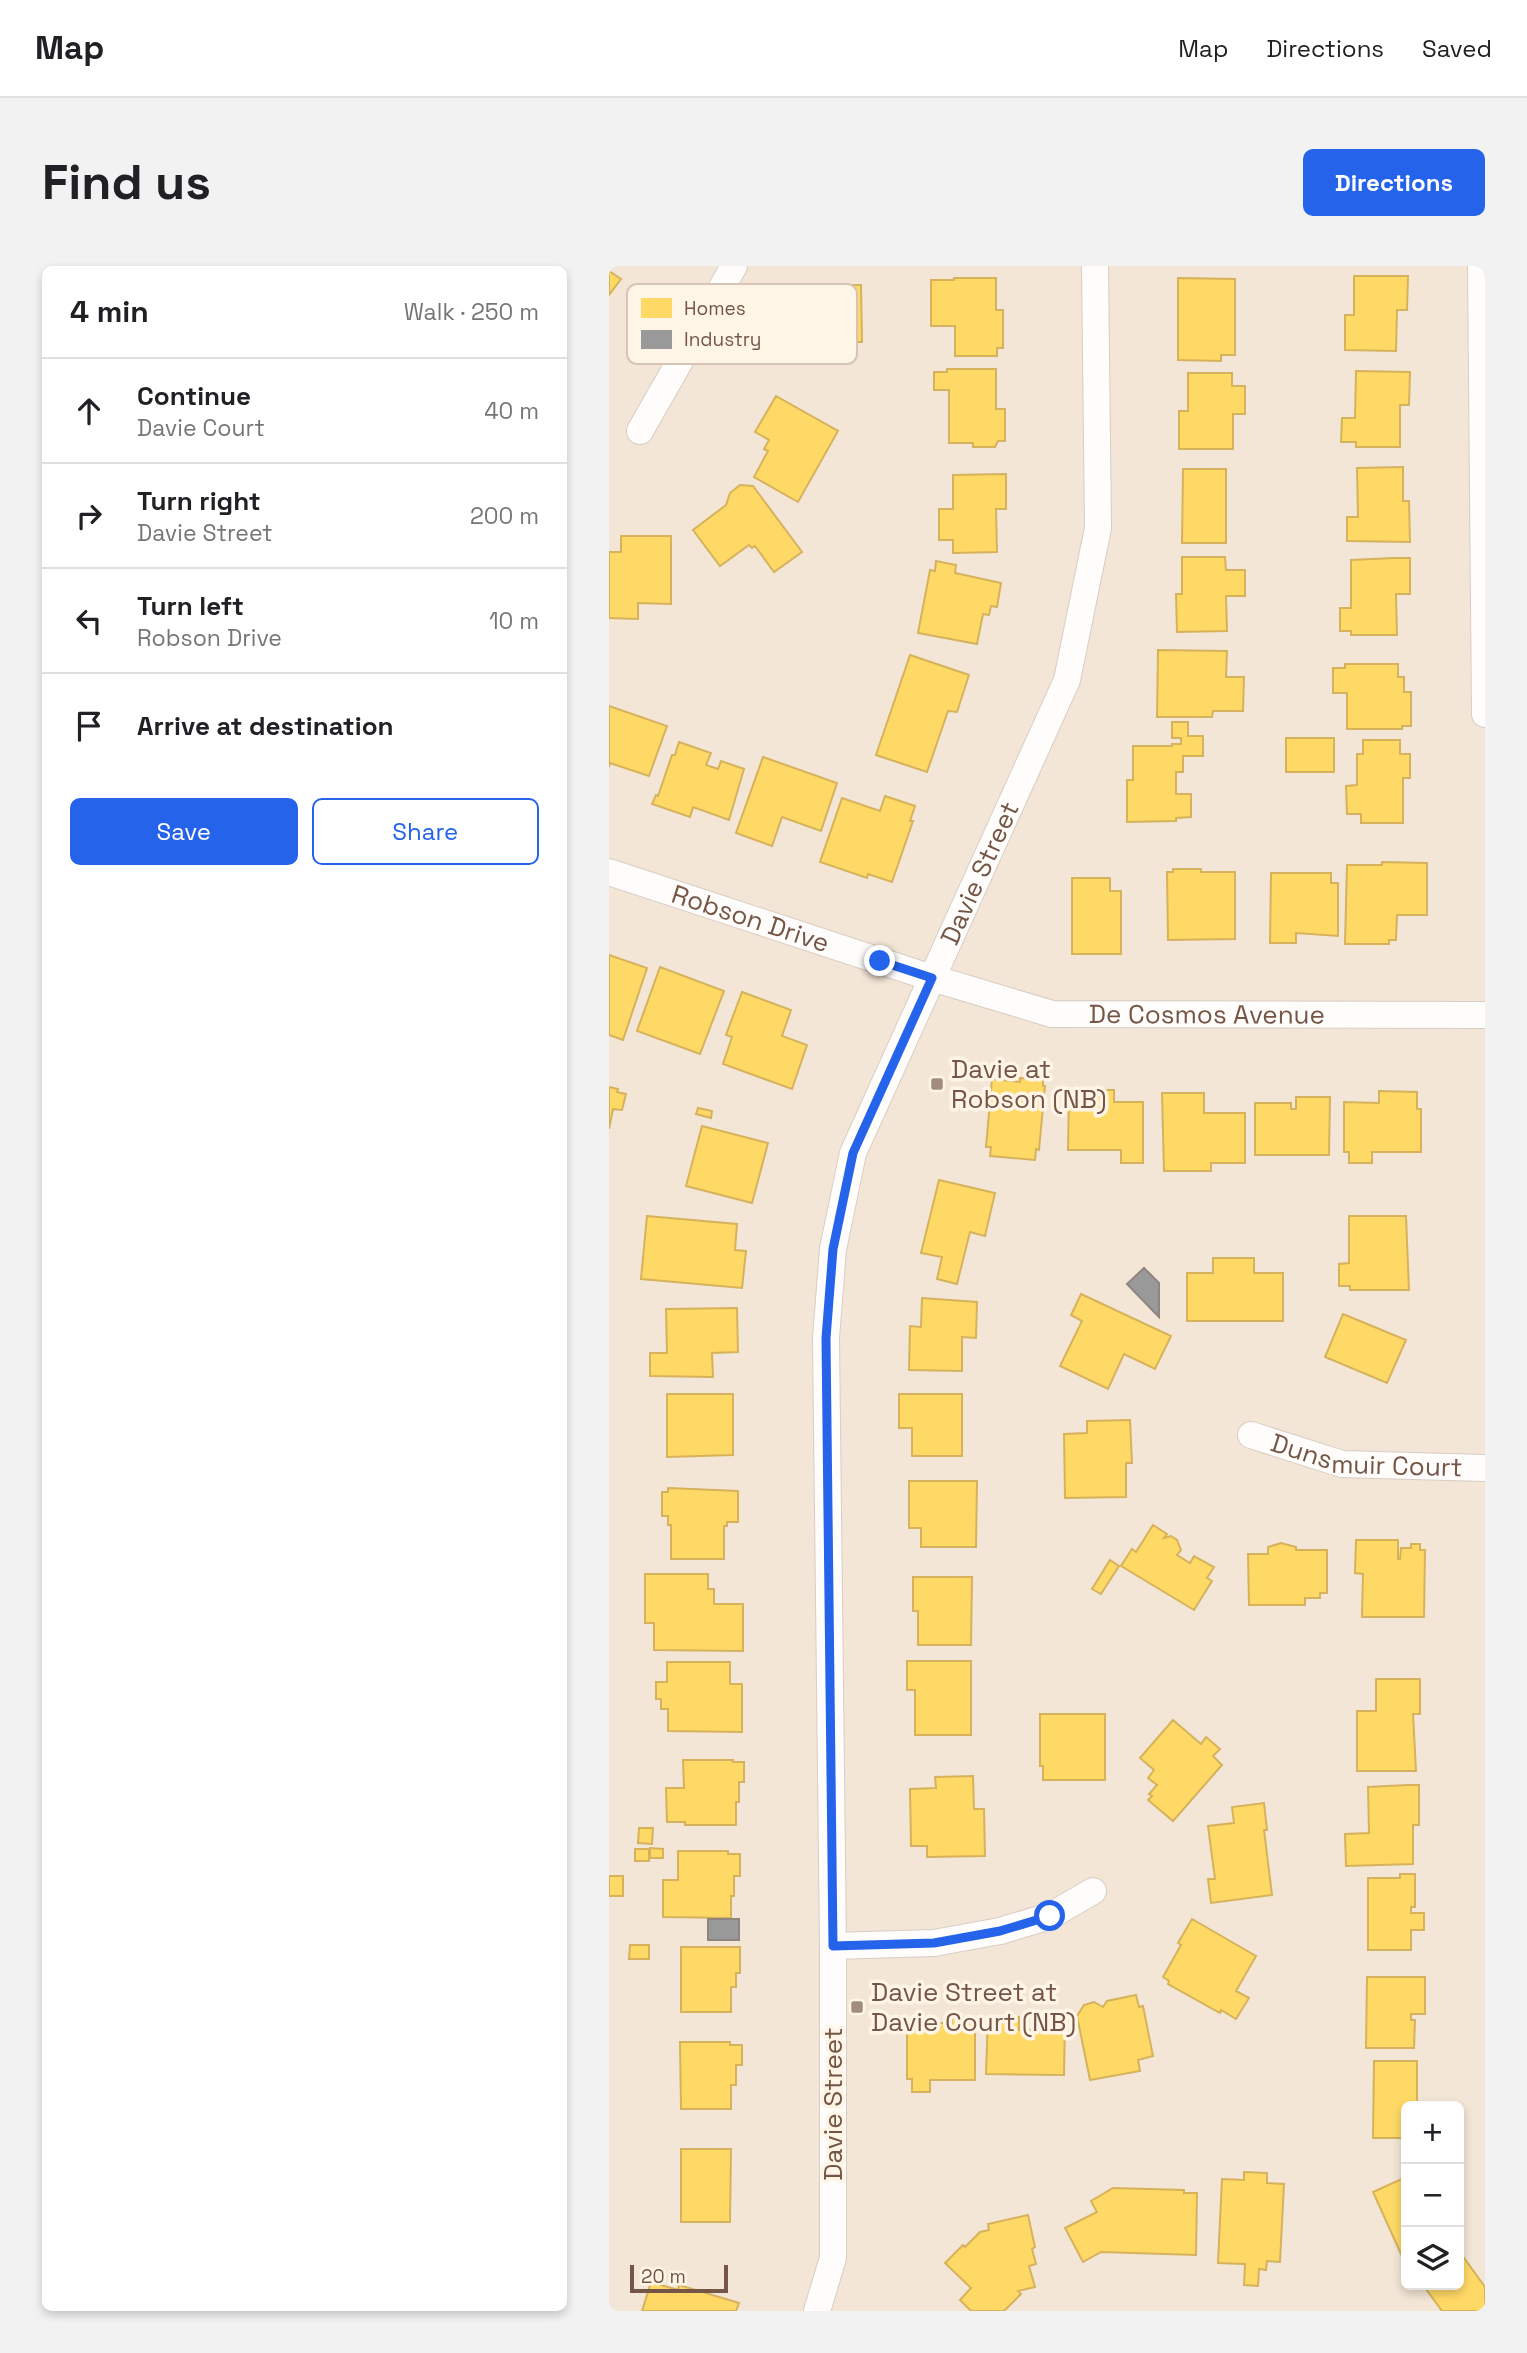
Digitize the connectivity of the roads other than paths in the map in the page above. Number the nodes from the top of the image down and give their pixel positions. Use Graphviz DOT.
graph roads {
  1 [pos="734,266"];
  2 [pos="1095,266"];
  3 [pos="1481,266"];
  4 [pos="724,284"];
  5 [pos="678,364"];
  6 [pos="640,431"];
  7 [pos="1485,714"];
  8 [pos="609,872"];
  9 [pos="932,978"];
  10 [pos="1485,1014"];
  11 [pos="1251,1435"];
  12 [pos="1485,1468"];
  13 [pos="1093,1891"];
  14 [pos="833,1946"];
  15 [pos="817,2311"];
  1 -- 4 [label="street"];
  2 -- 9 [label="street, Davie Street"];
  3 -- 7 [label="street"];
  5 -- 6 [label="street"];
  8 -- 9 [label="street, Robson Drive"];
  9 -- 10 [label="street, De Cosmos Avenue"];
  9 -- 14 [label="street, Davie Street"];
  11 -- 12 [label="street, Dunsmuir Court"];
  13 -- 14 [label="street"];
  14 -- 15 [label="street, Davie Street"];
}
